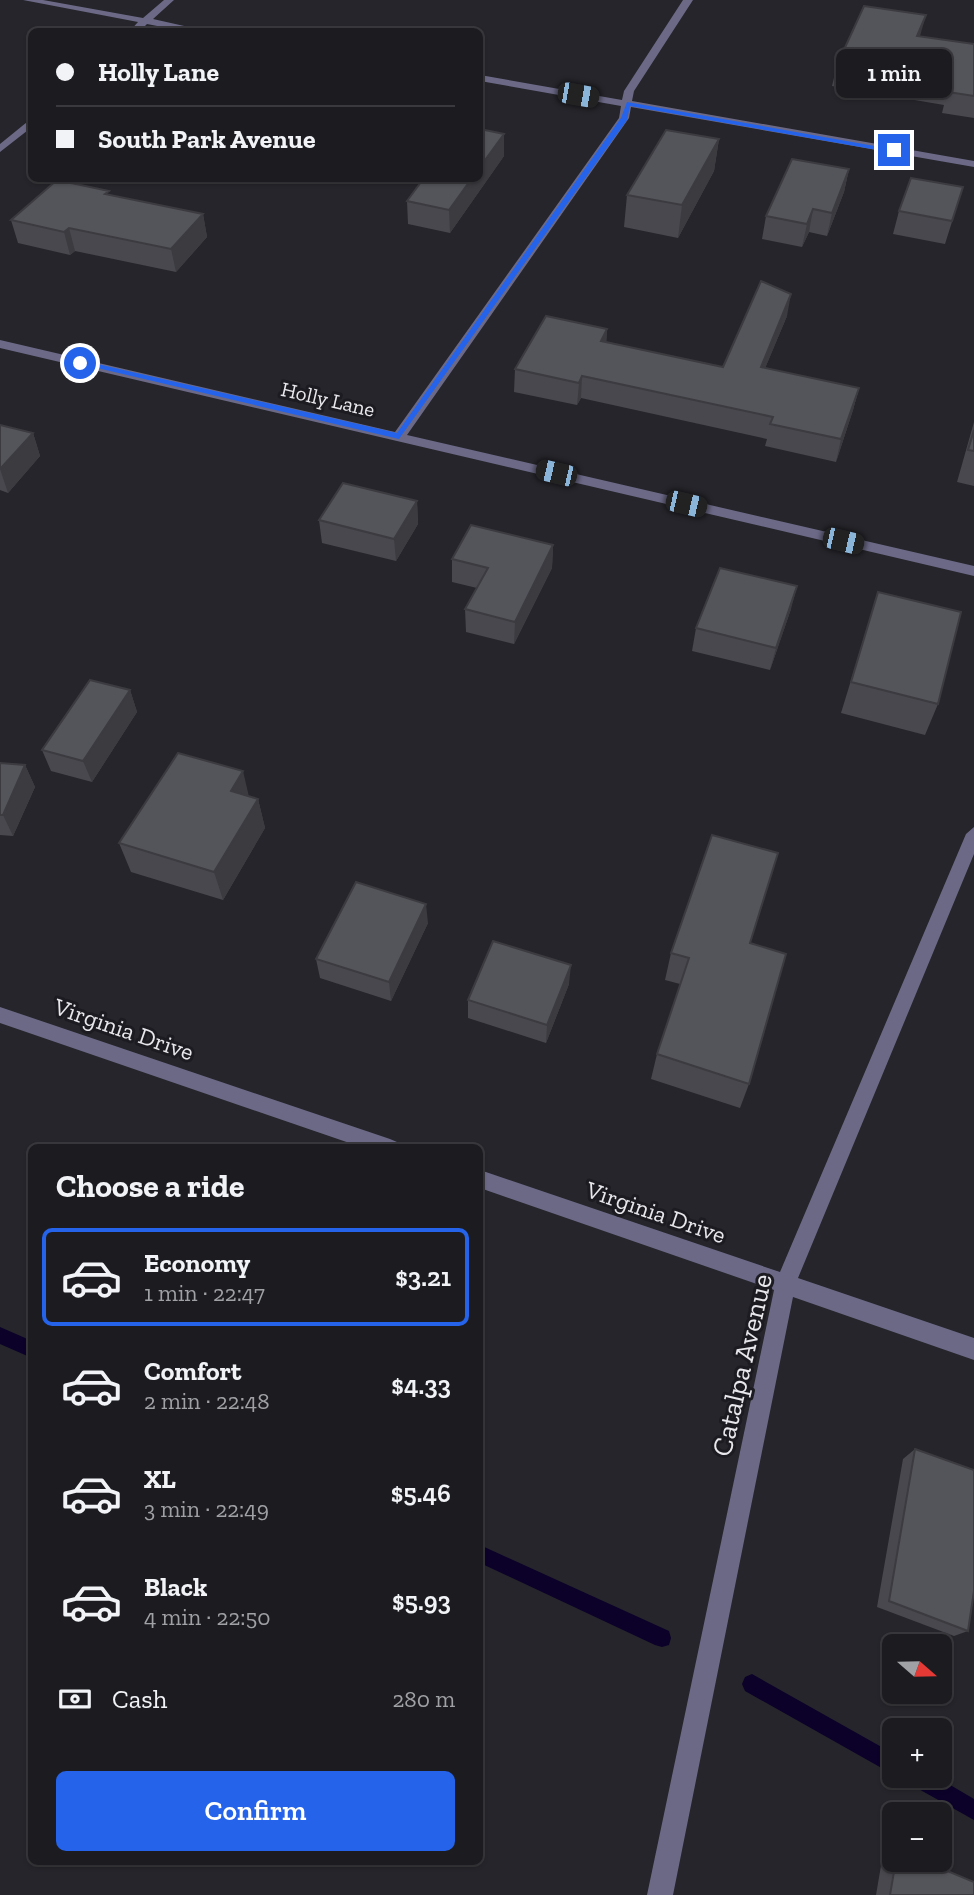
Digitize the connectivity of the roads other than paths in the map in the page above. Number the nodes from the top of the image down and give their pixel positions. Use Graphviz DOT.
graph roads {
  1 [pos="28,0"];
  2 [pos="169,0"];
  3 [pos="688,0"];
  4 [pos="145,21"];
  5 [pos="137,28"];
  6 [pos="184,28"];
  7 [pos="483,79"];
  8 [pos="627,104"];
  9 [pos="28,124"];
  10 [pos="0,149"];
  11 [pos="974,164"];
  12 [pos="0,344"];
  13 [pos="399,436"];
  14 [pos="974,571"];
  15 [pos="973,840"];
  16 [pos="0,1015"];
  17 [pos="378,1144"];
  18 [pos="483,1180"];
  19 [pos="785,1285"];
  20 [pos="974,1349"];
  21 [pos="660,1895"];
  1 -- 4 [label="street"];
  2 -- 4 [label="street"];
  3 -- 8 [label="street"];
  4 -- 5 [label="street"];
  4 -- 6 [label="street"];
  7 -- 8 [label="street"];
  8 -- 11 [label="street"];
  8 -- 13 [label="street"];
  9 -- 10 [label="street"];
  12 -- 13 [label="street, Holly Lane"];
  13 -- 14 [label="street, Holly Lane"];
  15 -- 19 [label="street, Catalpa Avenue"];
  16 -- 17 [label="street, Virginia Drive"];
  18 -- 19 [label="street, Virginia Drive"];
  19 -- 20 [label="street, Virginia Drive"];
  19 -- 21 [label="street, Catalpa Avenue"];
}
